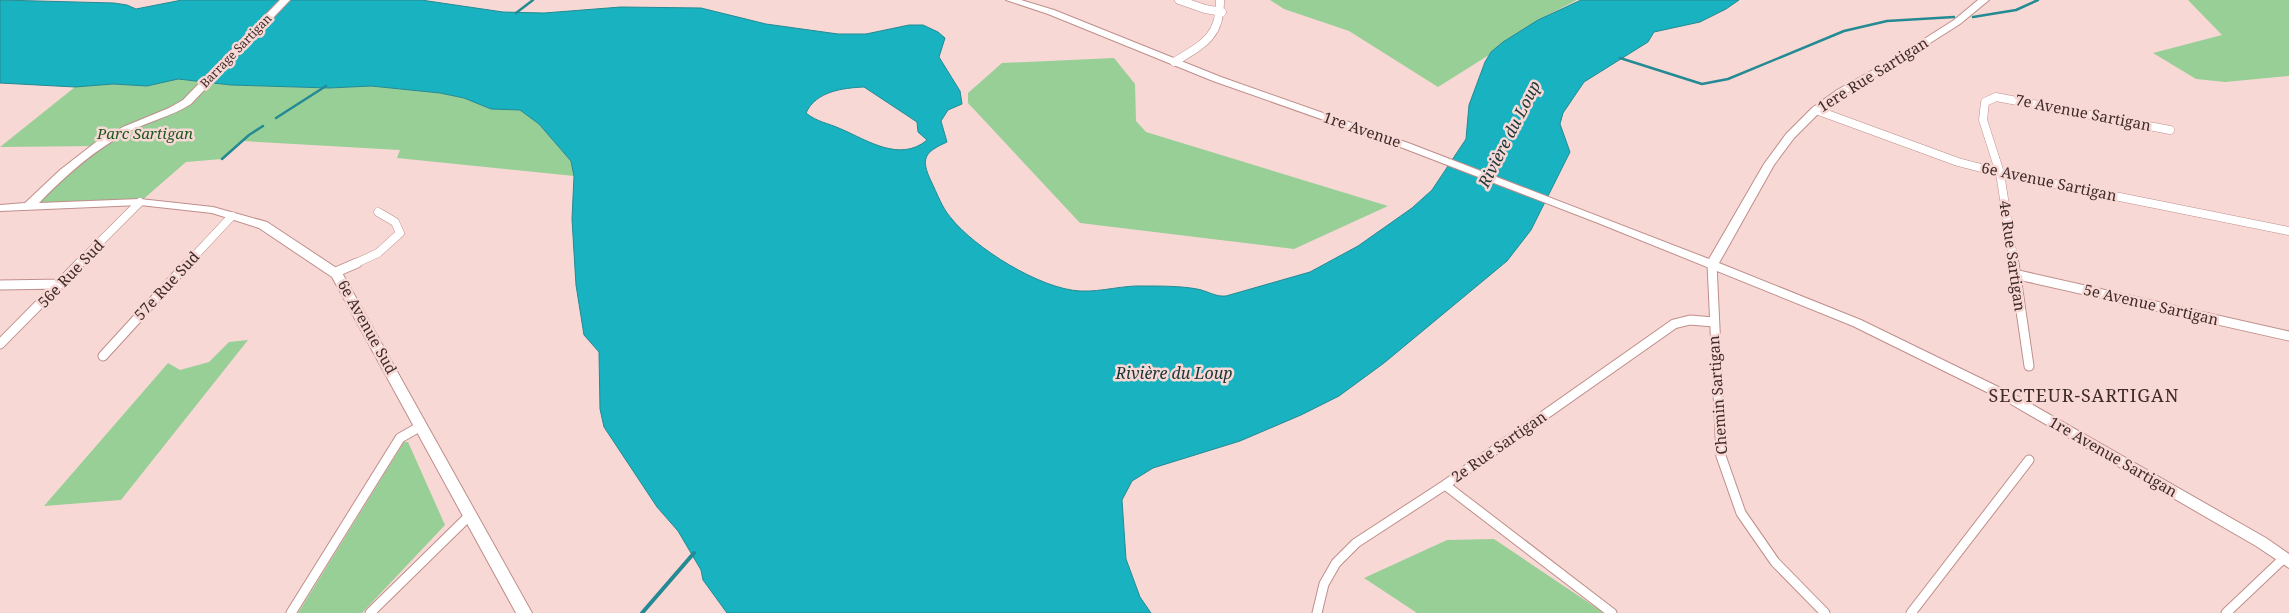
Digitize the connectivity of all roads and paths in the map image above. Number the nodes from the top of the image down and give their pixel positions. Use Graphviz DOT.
graph roads {
  1 [pos="285,0"];
  2 [pos="1011,0"];
  3 [pos="1178,0"];
  4 [pos="1220,0"];
  5 [pos="1984,0"];
  6 [pos="1222,12"];
  7 [pos="1174,62"];
  8 [pos="1996,97"];
  9 [pos="1816,110"];
  10 [pos="2170,130"];
  11 [pos="2000,173"];
  12 [pos="140,202"];
  13 [pos="30,205"];
  14 [pos="0,208"];
  15 [pos="378,212"];
  16 [pos="232,216"];
  17 [pos="2289,231"];
  18 [pos="1712,264"];
  19 [pos="336,272"];
  20 [pos="2014,274"];
  21 [pos="62,284"];
  22 [pos="0,285"];
  23 [pos="1714,322"];
  24 [pos="2289,336"];
  25 [pos="0,344"];
  26 [pos="103,356"];
  27 [pos="2029,366"];
  28 [pos="421,426"];
  29 [pos="2029,460"];
  30 [pos="1445,485"];
  31 [pos="470,515"];
  32 [pos="2286,560"];
  33 [pos="291,613"];
  34 [pos="370,613"];
  35 [pos="524,613"];
  36 [pos="1317,613"];
  37 [pos="1612,613"];
  38 [pos="1825,613"];
  39 [pos="1911,613"];
  40 [pos="2226,613"];
  1 -- 13 [label="main road, Barrage Sartigan"];
  2 -- 7 [label="main road, 1re Avenue"];
  3 -- 6 [label="street"];
  4 -- 6 [label="street"];
  5 -- 9 [label="main road, 1ere Rue Sartigan"];
  6 -- 7 [label="street"];
  7 -- 18 [label="main road, 1re Avenue"];
  8 -- 10 [label="street, 7e Avenue Sartigan"];
  8 -- 11 [label="street, 4e Rue Sartigan"];
  9 -- 11 [label="street, 6e Avenue Sartigan"];
  9 -- 18 [label="main road, 1ere Rue Sartigan"];
  11 -- 17 [label="street, 6e Avenue Sartigan"];
  11 -- 20 [label="street, 4e Rue Sartigan"];
  12 -- 13 [label="main road, 6e Avenue Sud"];
  12 -- 16 [label="main road, 6e Avenue Sud"];
  12 -- 21 [label="street, 56e Rue Sud"];
  13 -- 14 [label="main road, 6e Avenue Sud"];
  15 -- 19 [label="street"];
  16 -- 19 [label="main road, 6e Avenue Sud"];
  16 -- 26 [label="street, 57e Rue Sud"];
  18 -- 23 [label="street, Chemin Sartigan"];
  18 -- 32 [label="main road, 1re Avenue Sartigan"];
  19 -- 28 [label="main road, 6e Avenue Sud"];
  20 -- 24 [label="street, 5e Avenue Sartigan"];
  20 -- 27 [label="street, 4e Rue Sartigan"];
  21 -- 22 [label="street"];
  21 -- 25 [label="street, 56e Rue Sud"];
  23 -- 30 [label="street, 2e Rue Sartigan"];
  23 -- 38 [label="street, Chemin Sartigan"];
  28 -- 31 [label="main road, 6e Avenue Sud"];
  28 -- 33 [label="street"];
  29 -- 39 [label="street"];
  30 -- 36 [label="street, 2e Rue Sartigan"];
  30 -- 37 [label="street"];
  31 -- 34 [label="street"];
  31 -- 35 [label="main road, 6e Avenue Sud"];
  32 -- 40 [label="street"];
}
